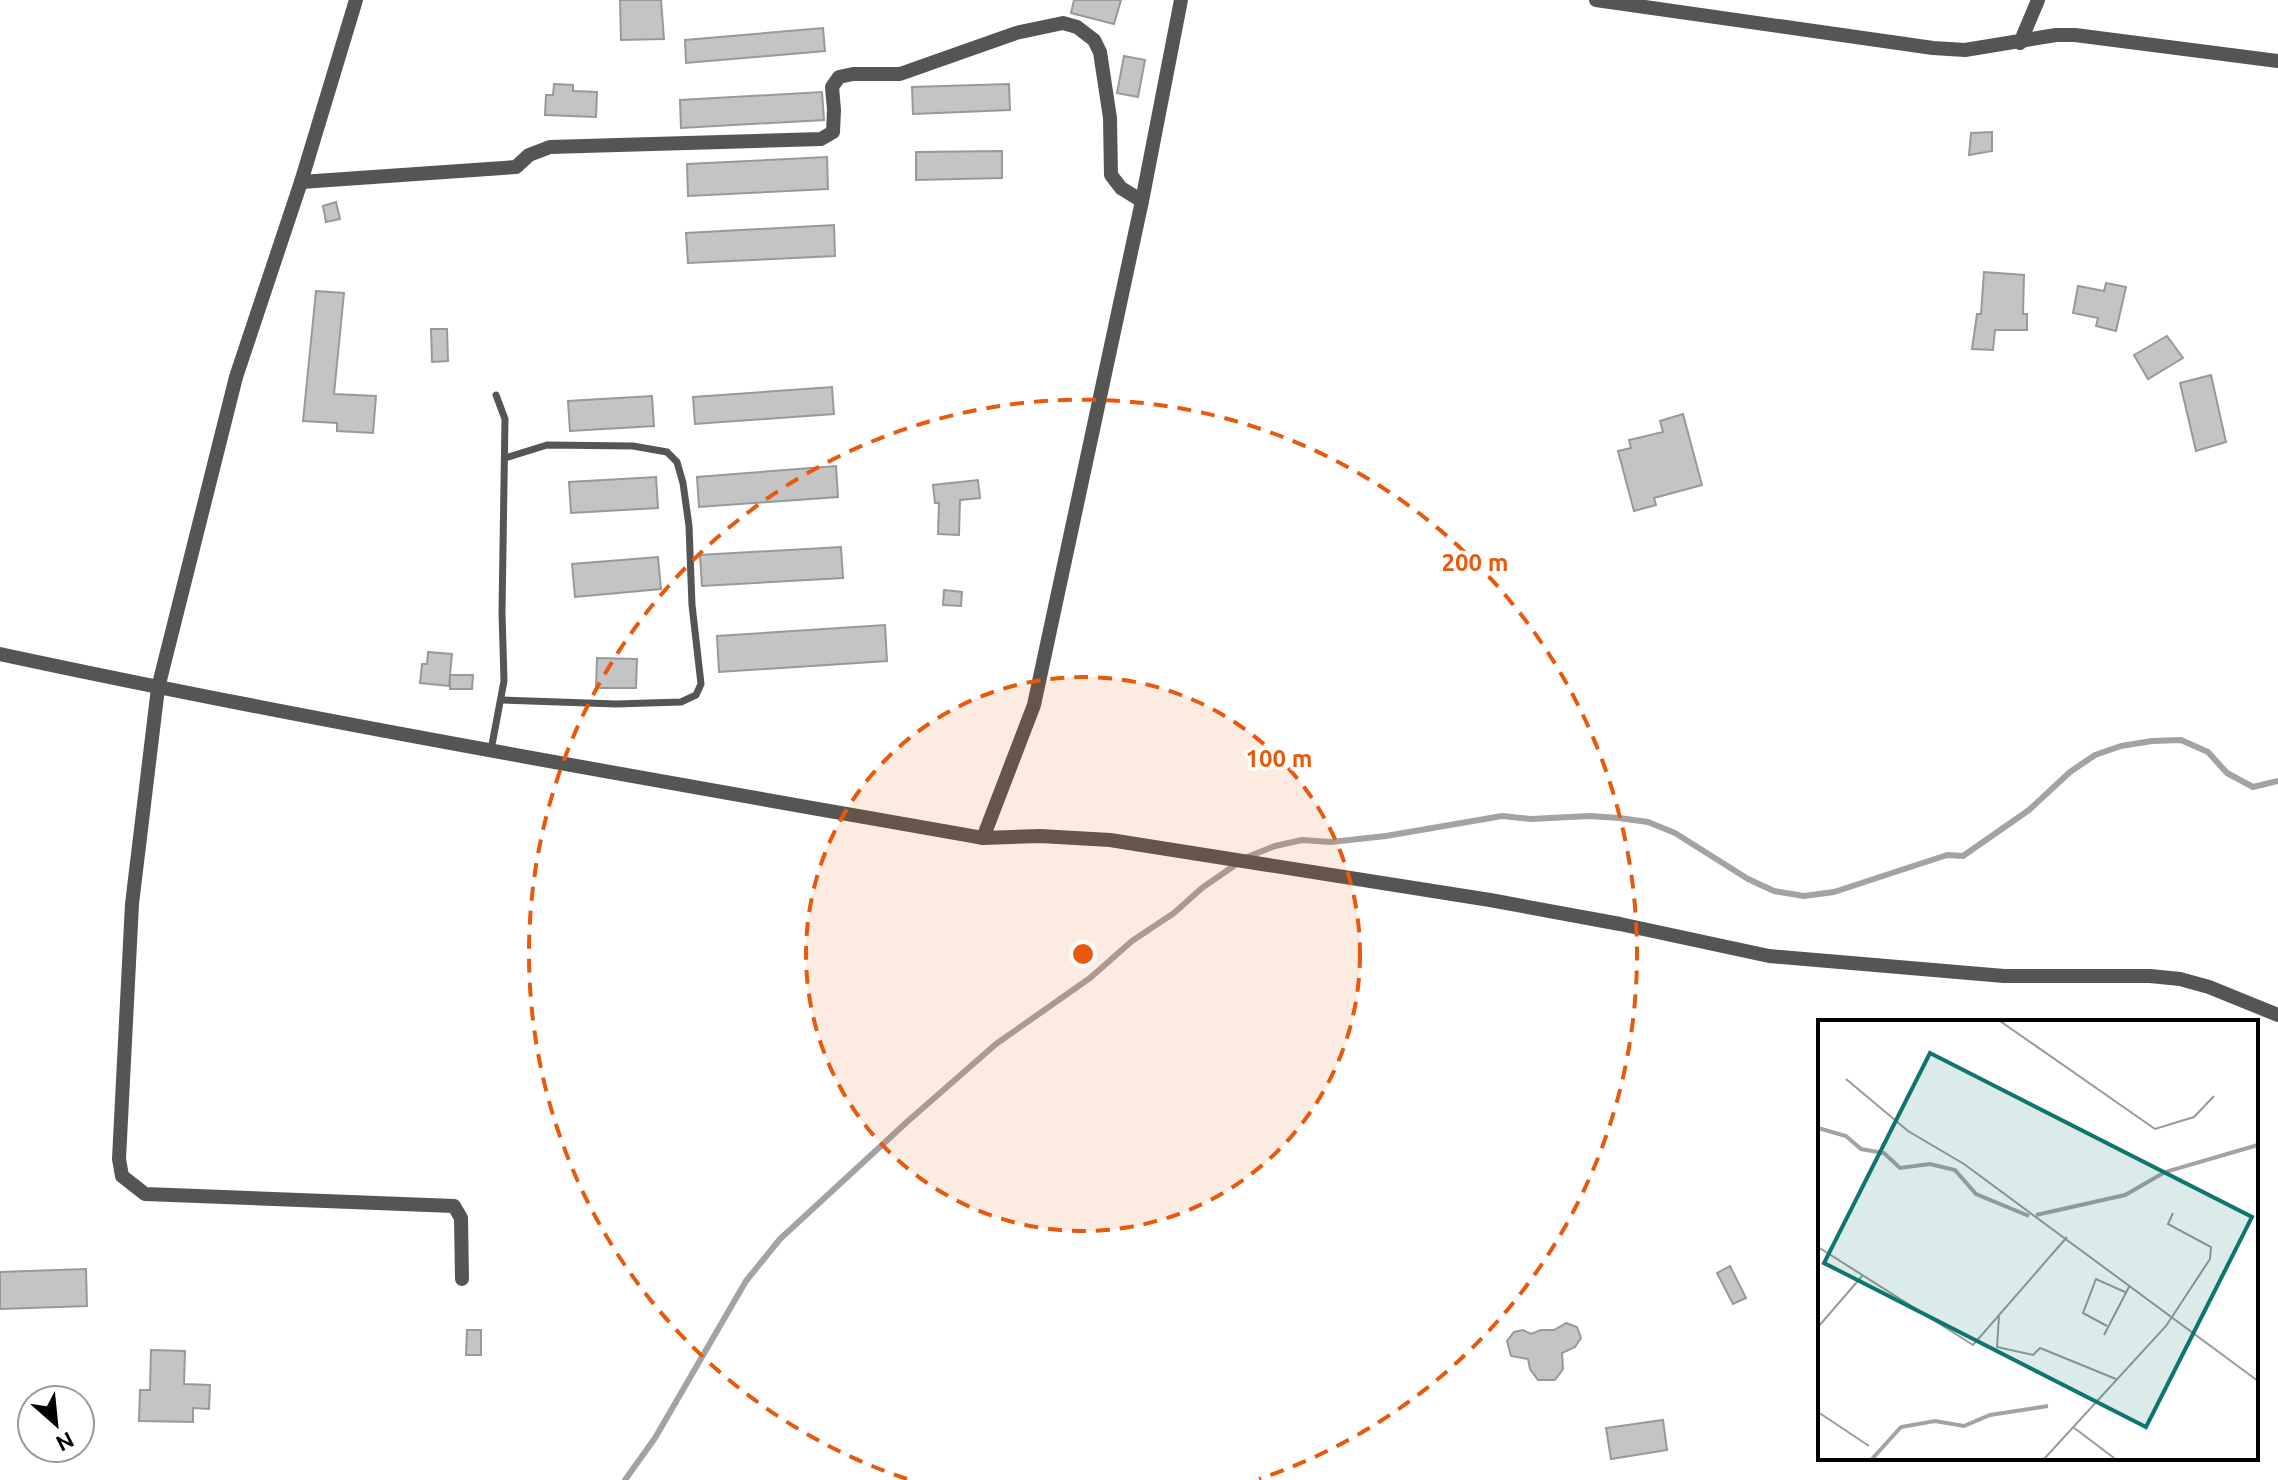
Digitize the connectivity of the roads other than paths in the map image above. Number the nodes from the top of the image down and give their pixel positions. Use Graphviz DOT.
graph roads {
  1 [pos="356,0"];
  2 [pos="1181,0"];
  3 [pos="1596,0"];
  4 [pos="2038,0"];
  5 [pos="2020,43"];
  6 [pos="2278,61"];
  7 [pos="301,182"];
  8 [pos="1142,201"];
  9 [pos="496,395"];
  10 [pos="505,458"];
  11 [pos="0,654"];
  12 [pos="158,688"];
  13 [pos="501,700"];
  14 [pos="491,751"];
  15 [pos="983,838"];
  16 [pos="2278,1015"];
  17 [pos="462,1279"];
  1 -- 7 [label="street"];
  2 -- 8 [label="street"];
  3 -- 5 [label="street"];
  4 -- 5 [label="street"];
  5 -- 6 [label="street"];
  7 -- 8 [label="street"];
  7 -- 12 [label="street"];
  8 -- 15 [label="street"];
  9 -- 10 [label="lane"];
  10 -- 13 [label="lane"];
  10 -- 13 [label="lane"];
  11 -- 12 [label="street"];
  12 -- 14 [label="street"];
  12 -- 17 [label="street"];
  13 -- 14 [label="lane"];
  14 -- 15 [label="street"];
  15 -- 16 [label="street"];
}
